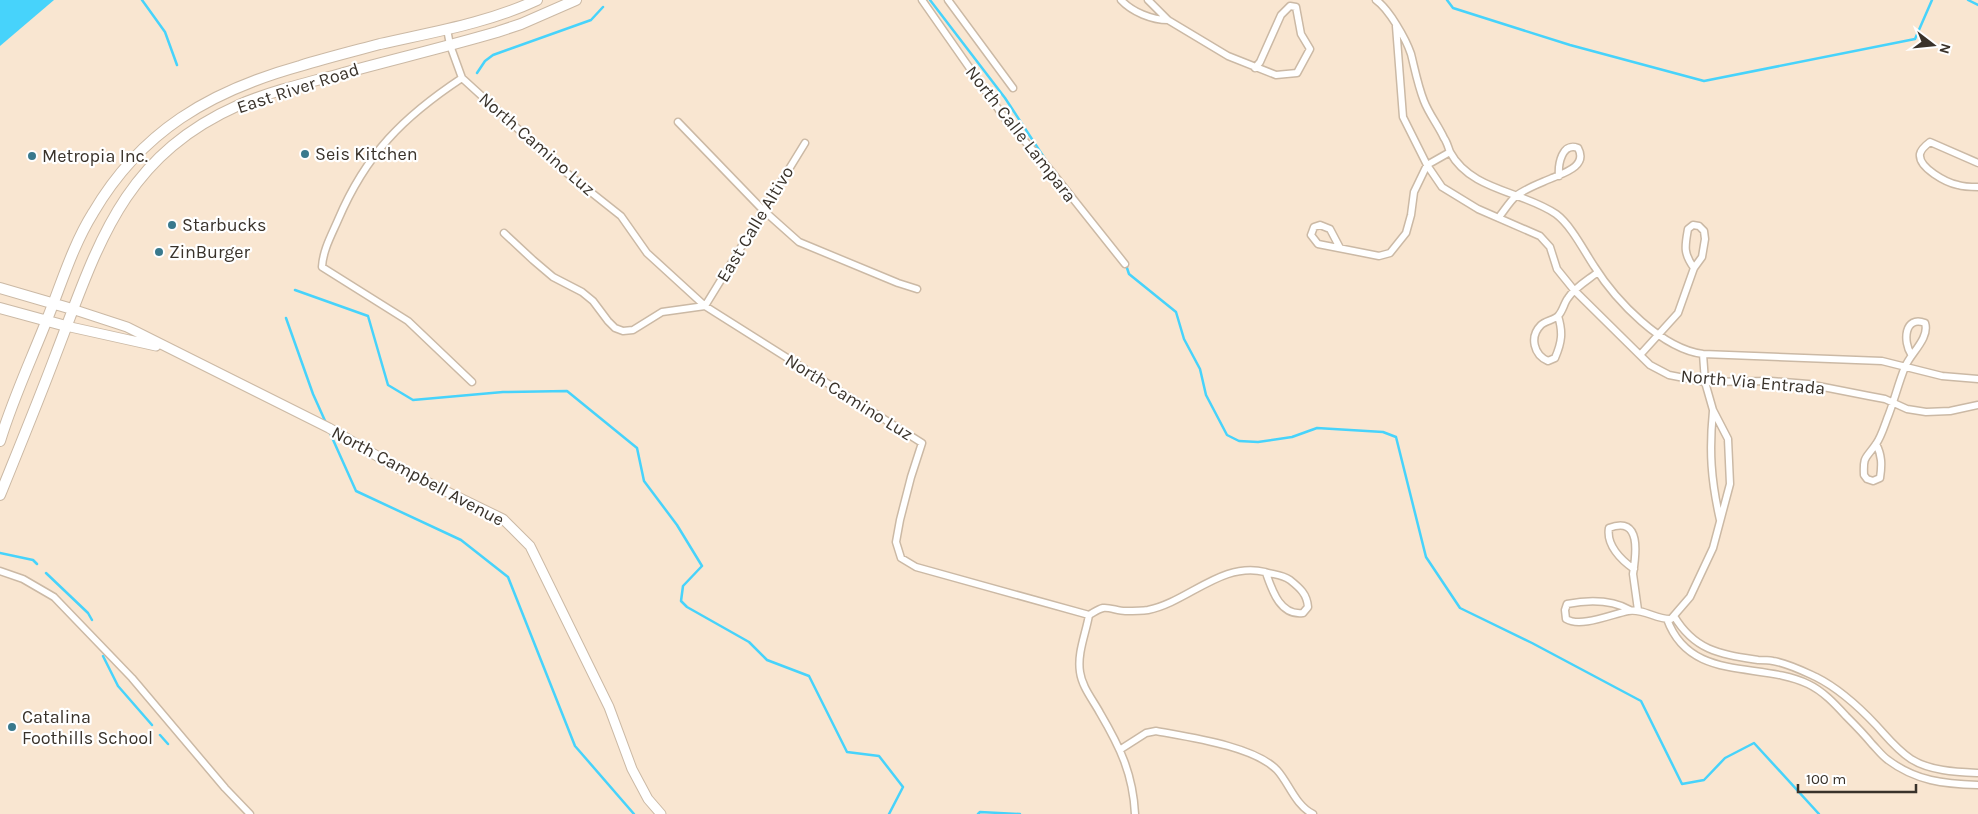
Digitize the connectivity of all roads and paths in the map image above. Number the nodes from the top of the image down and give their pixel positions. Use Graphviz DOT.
graph roads {
  1 [pos="537,0"];
  2 [pos="576,0"];
  3 [pos="922,0"];
  4 [pos="948,0"];
  5 [pos="1121,0"];
  6 [pos="1148,0"];
  7 [pos="1301,0"];
  8 [pos="1376,0"];
  9 [pos="1296,7"];
  10 [pos="1168,20"];
  11 [pos="1396,26"];
  12 [pos="448,29"];
  13 [pos="450,45"];
  14 [pos="1255,68"];
  15 [pos="462,78"];
  16 [pos="1013,88"];
  17 [pos="678,122"];
  18 [pos="805,142"];
  19 [pos="1450,152"];
  20 [pos="1978,163"];
  21 [pos="1427,165"];
  22 [pos="1559,176"];
  23 [pos="1978,187"];
  24 [pos="1516,196"];
  25 [pos="762,210"];
  26 [pos="1499,217"];
  27 [pos="504,233"];
  28 [pos="1340,248"];
  29 [pos="1125,264"];
  30 [pos="1694,268"];
  31 [pos="1598,272"];
  32 [pos="0,288"];
  33 [pos="917,289"];
  34 [pos="1574,290"];
  35 [pos="53,303"];
  36 [pos="705,306"];
  37 [pos="0,308"];
  38 [pos="72,309"];
  39 [pos="1558,316"];
  40 [pos="47,320"];
  41 [pos="66,326"];
  42 [pos="1658,334"];
  43 [pos="166,348"];
  44 [pos="1640,354"];
  45 [pos="1703,354"];
  46 [pos="1911,354"];
  47 [pos="1905,367"];
  48 [pos="1978,379"];
  49 [pos="472,382"];
  50 [pos="1705,382"];
  51 [pos="1893,403"];
  52 [pos="1978,405"];
  53 [pos="1713,410"];
  54 [pos="0,441"];
  55 [pos="1876,444"];
  56 [pos="0,495"];
  57 [pos="1720,520"];
  58 [pos="1634,569"];
  59 [pos="0,571"];
  60 [pos="1266,573"];
  61 [pos="1630,610"];
  62 [pos="1638,610"];
  63 [pos="1089,615"];
  64 [pos="1674,616"];
  65 [pos="1667,619"];
  66 [pos="1121,749"];
  67 [pos="1978,774"];
  68 [pos="1978,785"];
  69 [pos="250,814"];
  70 [pos="661,814"];
  71 [pos="1134,814"];
  72 [pos="1313,814"];
  1 -- 12 [label="main road, East River Road"];
  2 -- 13 [label="main road, East River Road"];
  3 -- 29 [label="street, North Calle Lampara"];
  4 -- 16 [label="street, North Calle Lampara"];
  5 -- 10 [label="street"];
  6 -- 10 [label="street"];
  7 -- 9 [label="street"];
  8 -- 11 [label="street, North Via Entrada"];
  9 -- 14 [label="street"];
  9 -- 14 [label="street"];
  10 -- 14 [label="street"];
  11 -- 19 [label="street, North Via Entrada"];
  11 -- 21 [label="street, North Via Entrada"];
  12 -- 13 [label="street, North Camino Luz"];
  12 -- 35 [label="main road, East River Road"];
  13 -- 15 [label="street, North Camino Luz"];
  13 -- 38 [label="main road, East River Road"];
  15 -- 36 [label="street, North Camino Luz"];
  15 -- 49 [label="street"];
  17 -- 25 [label="street"];
  18 -- 25 [label="street, East Calle Altivo"];
  19 -- 21 [label="street"];
  19 -- 24 [label="street, North Via Entrada"];
  20 -- 23 [label="street"];
  21 -- 26 [label="street, North Via Entrada"];
  21 -- 28 [label="street"];
  22 -- 22 [label="street"];
  22 -- 24 [label="street"];
  24 -- 26 [label="street"];
  24 -- 31 [label="street, North Via Entrada"];
  25 -- 33 [label="street"];
  25 -- 36 [label="street, East Calle Altivo"];
  26 -- 34 [label="street, North Via Entrada"];
  27 -- 36 [label="street"];
  28 -- 28 [label="street"];
  30 -- 30 [label="street"];
  30 -- 42 [label="street"];
  31 -- 34 [label="street"];
  31 -- 42 [label="street, North Via Entrada"];
  32 -- 35 [label="main road, North Campbell Avenue"];
  34 -- 39 [label="street"];
  34 -- 44 [label="street, North Via Entrada"];
  35 -- 38 [label="main road, North Campbell Avenue"];
  35 -- 40 [label="main road, East River Road"];
  36 -- 63 [label="street, North Camino Luz"];
  37 -- 40 [label="main road, North Campbell Avenue"];
  38 -- 41 [label="main road, East River Road"];
  38 -- 43 [label="main road, North Campbell Avenue"];
  39 -- 39 [label="street"];
  40 -- 41 [label="main road, North Campbell Avenue"];
  40 -- 54 [label="main road, East River Road"];
  41 -- 43 [label="main road, North Campbell Avenue"];
  41 -- 56 [label="main road, East River Road"];
  42 -- 44 [label="street"];
  42 -- 45 [label="street, North Via Entrada"];
  43 -- 70 [label="main road, North Campbell Avenue"];
  44 -- 50 [label="street, North Via Entrada"];
  45 -- 47 [label="street, North Via Entrada"];
  45 -- 50 [label="street"];
  46 -- 46 [label="street"];
  46 -- 47 [label="street"];
  47 -- 48 [label="street, North Via Entrada"];
  47 -- 51 [label="street"];
  50 -- 51 [label="street, North Via Entrada"];
  50 -- 53 [label="street"];
  51 -- 52 [label="street, North Via Entrada"];
  51 -- 55 [label="street"];
  53 -- 57 [label="street"];
  53 -- 57 [label="street"];
  55 -- 55 [label="street"];
  57 -- 64 [label="street"];
  58 -- 58 [label="street"];
  58 -- 62 [label="street"];
  59 -- 69 [label="street"];
  60 -- 60 [label="street"];
  60 -- 63 [label="street"];
  61 -- 61 [label="street"];
  61 -- 62 [label="street"];
  62 -- 65 [label="street"];
  63 -- 66 [label="street"];
  64 -- 65 [label="street"];
  64 -- 67 [label="street"];
  65 -- 68 [label="street"];
  66 -- 71 [label="street"];
  66 -- 72 [label="street"];
}
